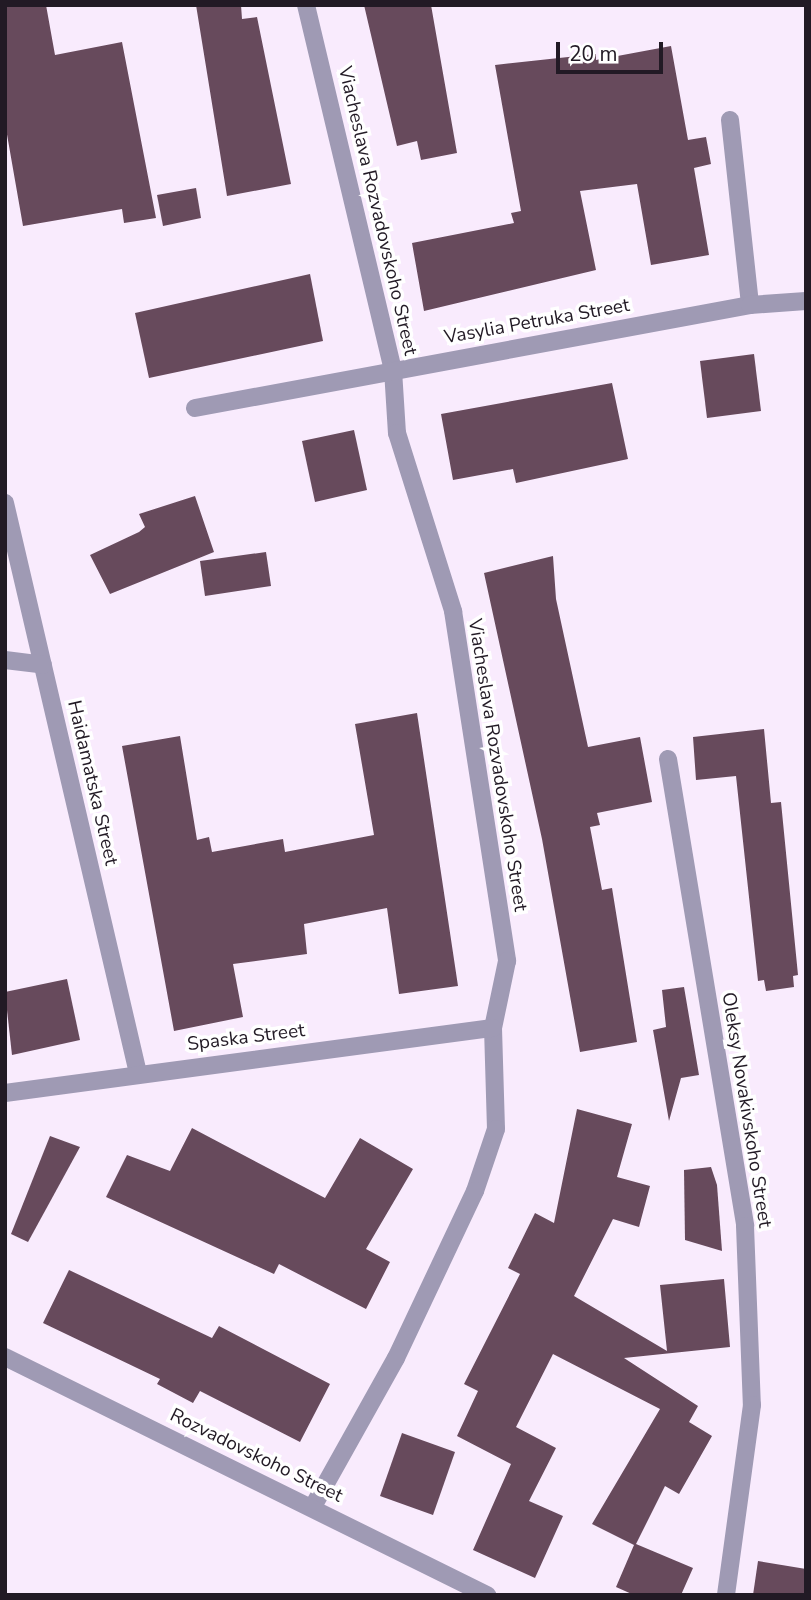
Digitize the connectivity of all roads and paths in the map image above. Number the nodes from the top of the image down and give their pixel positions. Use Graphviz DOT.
graph roads {
  1 [pos="306,5"];
  2 [pos="730,120"];
  3 [pos="806,301"];
  4 [pos="750,305"];
  5 [pos="393,370"];
  6 [pos="195,408"];
  7 [pos="5,503"];
  8 [pos="5,660"];
  9 [pos="43,665"];
  10 [pos="668,759"];
  11 [pos="493,1028"];
  12 [pos="138,1073"];
  13 [pos="5,1093"];
  14 [pos="5,1357"];
  15 [pos="314,1505"];
  16 [pos="487,1595"];
  17 [pos="726,1595"];
  1 -- 5 [label="street, Viacheslava Rozvadovskoho Street"];
  2 -- 4 [label="street"];
  3 -- 4 [label="street, Vasylia Petruka Street"];
  4 -- 5 [label="street, Vasylia Petruka Street"];
  5 -- 6 [label="street, Vasylia Petruka Street"];
  5 -- 11 [label="street, Viacheslava Rozvadovskoho Street"];
  7 -- 9 [label="street, Haidamatska Street"];
  8 -- 9 [label="street"];
  9 -- 12 [label="street, Haidamatska Street"];
  10 -- 17 [label="street, Oleksy Novakivskoho Street"];
  11 -- 12 [label="street, Spaska Street"];
  11 -- 15 [label="street, Viacheslava Rozvadovskoho Street"];
  12 -- 13 [label="street, Spaska Street"];
  14 -- 15 [label="street, Rozvadovskoho Street"];
  15 -- 16 [label="street, Rozvadovskoho Street"];
}
